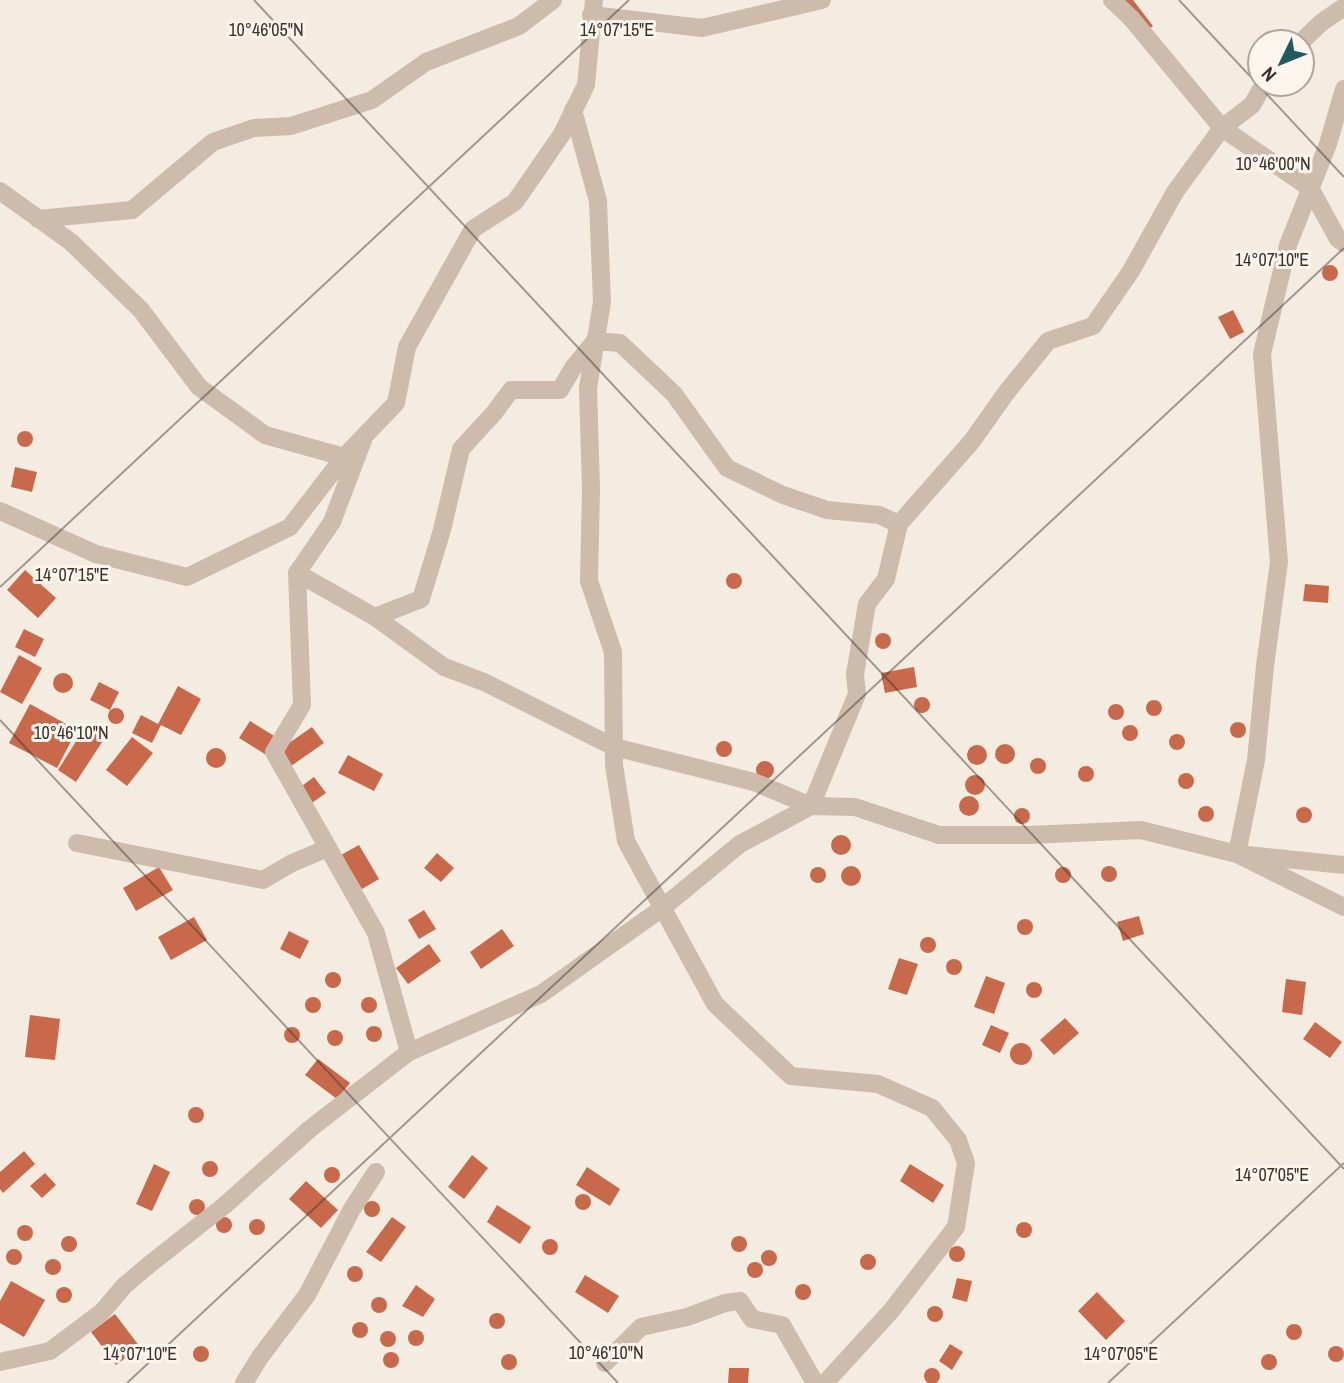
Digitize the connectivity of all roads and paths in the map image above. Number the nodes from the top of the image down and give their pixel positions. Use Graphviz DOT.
graph roads {
  1 [pos="553,0"];
  2 [pos="822,0"];
  3 [pos="1112,0"];
  4 [pos="593,7"];
  5 [pos="1344,7"];
  6 [pos="1316,28"];
  7 [pos="1344,89"];
  8 [pos="1256,98"];
  9 [pos="573,110"];
  10 [pos="1222,128"];
  11 [pos="1310,188"];
  12 [pos="0,191"];
  13 [pos="38,219"];
  14 [pos="1344,243"];
  15 [pos="595,341"];
  16 [pos="364,437"];
  17 [pos="344,457"];
  18 [pos="0,511"];
  19 [pos="899,524"];
  20 [pos="297,573"];
  21 [pos="375,617"];
  22 [pos="614,747"];
  23 [pos="811,806"];
  24 [pos="77,843"];
  25 [pos="328,848"];
  26 [pos="1237,854"];
  27 [pos="1344,864"];
  28 [pos="1344,907"];
  29 [pos="661,909"];
  30 [pos="409,1052"];
  31 [pos="376,1172"];
  32 [pos="0,1362"];
  33 [pos="605,1363"];
  34 [pos="244,1383"];
  35 [pos="815,1383"];
  36 [pos="825,1383"];
  1 -- 13 [label="street"];
  2 -- 4 [label="street"];
  3 -- 10 [label="street"];
  4 -- 9 [label="street"];
  5 -- 6 [label="street"];
  7 -- 11 [label="street"];
  8 -- 10 [label="street"];
  9 -- 15 [label="street"];
  9 -- 16 [label="street"];
  10 -- 11 [label="street"];
  10 -- 19 [label="street"];
  11 -- 14 [label="street"];
  11 -- 26 [label="street"];
  12 -- 13 [label="street"];
  13 -- 17 [label="street"];
  15 -- 19 [label="street"];
  15 -- 21 [label="street"];
  15 -- 22 [label="street"];
  16 -- 17 [label="street"];
  16 -- 20 [label="street"];
  17 -- 18 [label="street"];
  19 -- 23 [label="street"];
  20 -- 21 [label="street"];
  20 -- 25 [label="street"];
  21 -- 22 [label="street"];
  22 -- 23 [label="street"];
  22 -- 29 [label="street"];
  23 -- 26 [label="street"];
  23 -- 29 [label="street"];
  24 -- 25 [label="street"];
  25 -- 30 [label="street"];
  26 -- 27 [label="street"];
  26 -- 28 [label="street"];
  29 -- 30 [label="street"];
  29 -- 36 [label="street"];
  30 -- 32 [label="street"];
  31 -- 34 [label="street"];
  33 -- 35 [label="street"];
}
